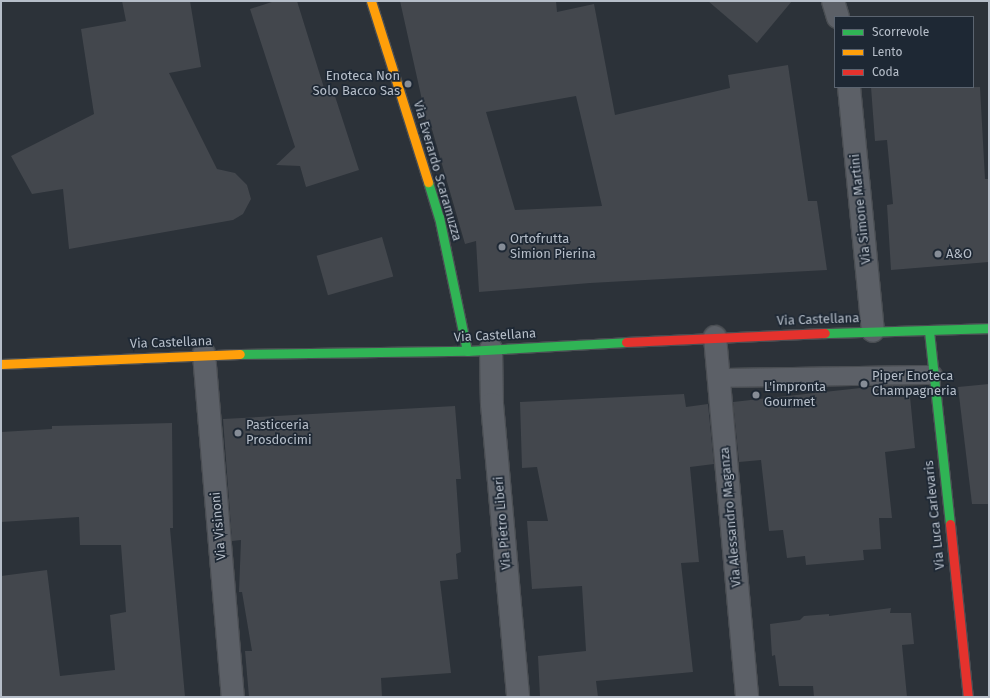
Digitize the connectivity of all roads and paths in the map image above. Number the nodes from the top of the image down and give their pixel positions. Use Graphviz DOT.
graph roads {
  1 [pos="370,1"];
  2 [pos="833,1"];
  3 [pos="838,16"];
  4 [pos="849,88"];
  5 [pos="989,328"];
  6 [pos="873,331"];
  7 [pos="929,331"];
  8 [pos="715,337"];
  9 [pos="491,350"];
  10 [pos="467,351"];
  11 [pos="204,354"];
  12 [pos="1,364"];
  13 [pos="933,374"];
  14 [pos="718,378"];
  15 [pos="233,697"];
  16 [pos="518,697"];
  17 [pos="747,697"];
  18 [pos="968,697"];
  1 -- 10 [label="street, Via Everardo Scaramuzza"];
  2 -- 3 [label="street"];
  4 -- 6 [label="street, Via Simone Martini"];
  5 -- 7 [label="street, Via Castellana"];
  6 -- 7 [label="street, Via Castellana"];
  6 -- 8 [label="street, Via Castellana"];
  7 -- 13 [label="street, Via Luca Carlevaris"];
  8 -- 9 [label="street, Via Castellana"];
  8 -- 14 [label="street, Via Alessandro Maganza"];
  9 -- 10 [label="street, Via Castellana"];
  9 -- 16 [label="street, Via Pietro Liberi"];
  10 -- 11 [label="street, Via Castellana"];
  11 -- 12 [label="street, Via Castellana"];
  11 -- 15 [label="street, Via Visinoni"];
  13 -- 14 [label="lane"];
  13 -- 18 [label="street, Via Luca Carlevaris"];
  14 -- 17 [label="street, Via Alessandro Maganza"];
}
